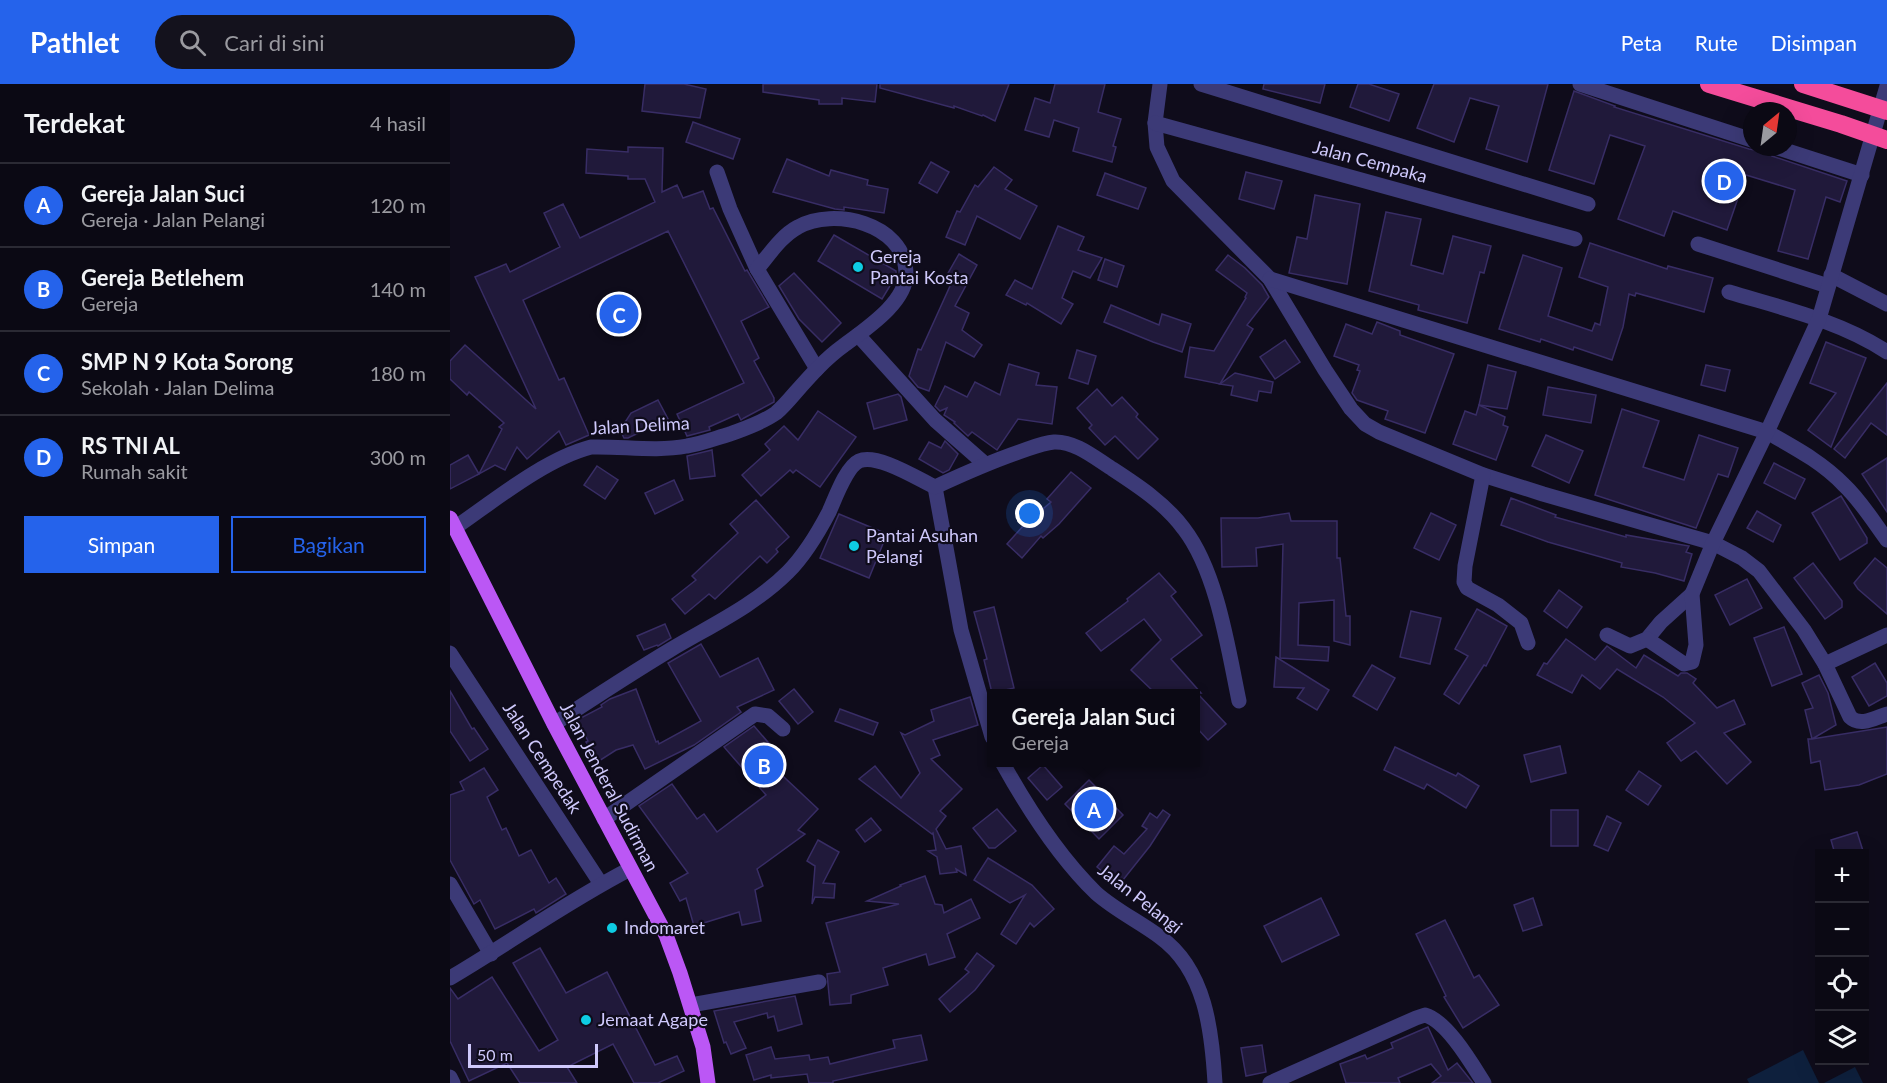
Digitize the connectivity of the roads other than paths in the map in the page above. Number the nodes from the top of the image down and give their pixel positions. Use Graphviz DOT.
graph roads {
  1 [pos="1160,84"];
  2 [pos="1201,84"];
  3 [pos="1580,84"];
  4 [pos="1709,84"];
  5 [pos="1803,84"];
  6 [pos="1887,86"];
  7 [pos="1884,110"];
  8 [pos="1155,123"];
  9 [pos="1743,137"];
  10 [pos="1880,138"];
  11 [pos="1797,154"];
  12 [pos="717,172"];
  13 [pos="1862,175"];
  14 [pos="1588,204"];
  15 [pos="1575,239"];
  16 [pos="1698,244"];
  17 [pos="757,269"];
  18 [pos="1270,279"];
  19 [pos="1830,280"];
  20 [pos="1729,292"];
  21 [pos="1887,304"];
  22 [pos="1819,320"];
  23 [pos="858,335"];
  24 [pos="1887,352"];
  25 [pos="817,369"];
  26 [pos="1767,432"];
  27 [pos="985,464"];
  28 [pos="1483,475"];
  29 [pos="935,487"];
  30 [pos="453,522"];
  31 [pos="1887,540"];
  32 [pos="1713,543"];
  33 [pos="1692,594"];
  34 [pos="1607,635"];
  35 [pos="1887,635"];
  36 [pos="1647,639"];
  37 [pos="1528,644"];
  38 [pos="450,653"];
  39 [pos="1826,664"];
  40 [pos="1239,701"];
  41 [pos="1887,714"];
  42 [pos="987,719"];
  43 [pos="554,724"];
  44 [pos="783,729"];
  45 [pos="1005,767"];
  46 [pos="604,819"];
  47 [pos="630,869"];
  48 [pos="450,884"];
  49 [pos="601,884"];
  50 [pos="491,954"];
  51 [pos="450,978"];
  52 [pos="819,982"];
  53 [pos="691,1005"];
  54 [pos="450,1077"];
  55 [pos="453,1083"];
  56 [pos="708,1083"];
  57 [pos="1215,1083"];
  58 [pos="1270,1083"];
  59 [pos="1484,1083"];
  1 -- 8 [label="street"];
  2 -- 14 [label="street"];
  3 -- 9 [label="street"];
  4 -- 10 [label="highway"];
  5 -- 7 [label="highway"];
  6 -- 7 [label="street"];
  7 -- 10 [label="street"];
  8 -- 15 [label="street, Jalan Cempaka"];
  8 -- 18 [label="street"];
  10 -- 13 [label="street"];
  11 -- 13 [label="street"];
  12 -- 17 [label="street"];
  13 -- 19 [label="street"];
  16 -- 19 [label="street"];
  17 -- 23 [label="street, Jalan Delima"];
  17 -- 25 [label="street"];
  18 -- 26 [label="street"];
  18 -- 28 [label="street"];
  19 -- 21 [label="street"];
  19 -- 22 [label="street"];
  20 -- 22 [label="street"];
  22 -- 24 [label="street"];
  22 -- 26 [label="street"];
  23 -- 25 [label="street, Jalan Delima"];
  23 -- 27 [label="street"];
  25 -- 30 [label="street, Jalan Delima"];
  26 -- 31 [label="street"];
  26 -- 32 [label="street"];
  27 -- 29 [label="street"];
  27 -- 40 [label="street"];
  28 -- 32 [label="street"];
  28 -- 37 [label="street"];
  29 -- 42 [label="street"];
  29 -- 43 [label="street"];
  30 -- 43 [label="main road, Jalan Jenderal Sudirman"];
  32 -- 33 [label="street"];
  32 -- 39 [label="street"];
  33 -- 36 [label="street"];
  33 -- 36 [label="street"];
  34 -- 36 [label="street"];
  35 -- 39 [label="street"];
  38 -- 49 [label="street, Jalan Cempedak"];
  39 -- 41 [label="street"];
  43 -- 46 [label="main road, Jalan Jenderal Sudirman"];
  44 -- 46 [label="street"];
  45 -- 57 [label="street, Jalan Pelangi"];
  46 -- 47 [label="main road, Jalan Jenderal Sudirman"];
  47 -- 49 [label="street"];
  47 -- 53 [label="main road, Jalan Jenderal Sudirman"];
  48 -- 50 [label="street"];
  49 -- 50 [label="street"];
  50 -- 51 [label="street"];
  52 -- 53 [label="street"];
  53 -- 56 [label="main road, Jalan Jenderal Sudirman"];
  54 -- 55 [label="street"];
  58 -- 59 [label="street"];
}
